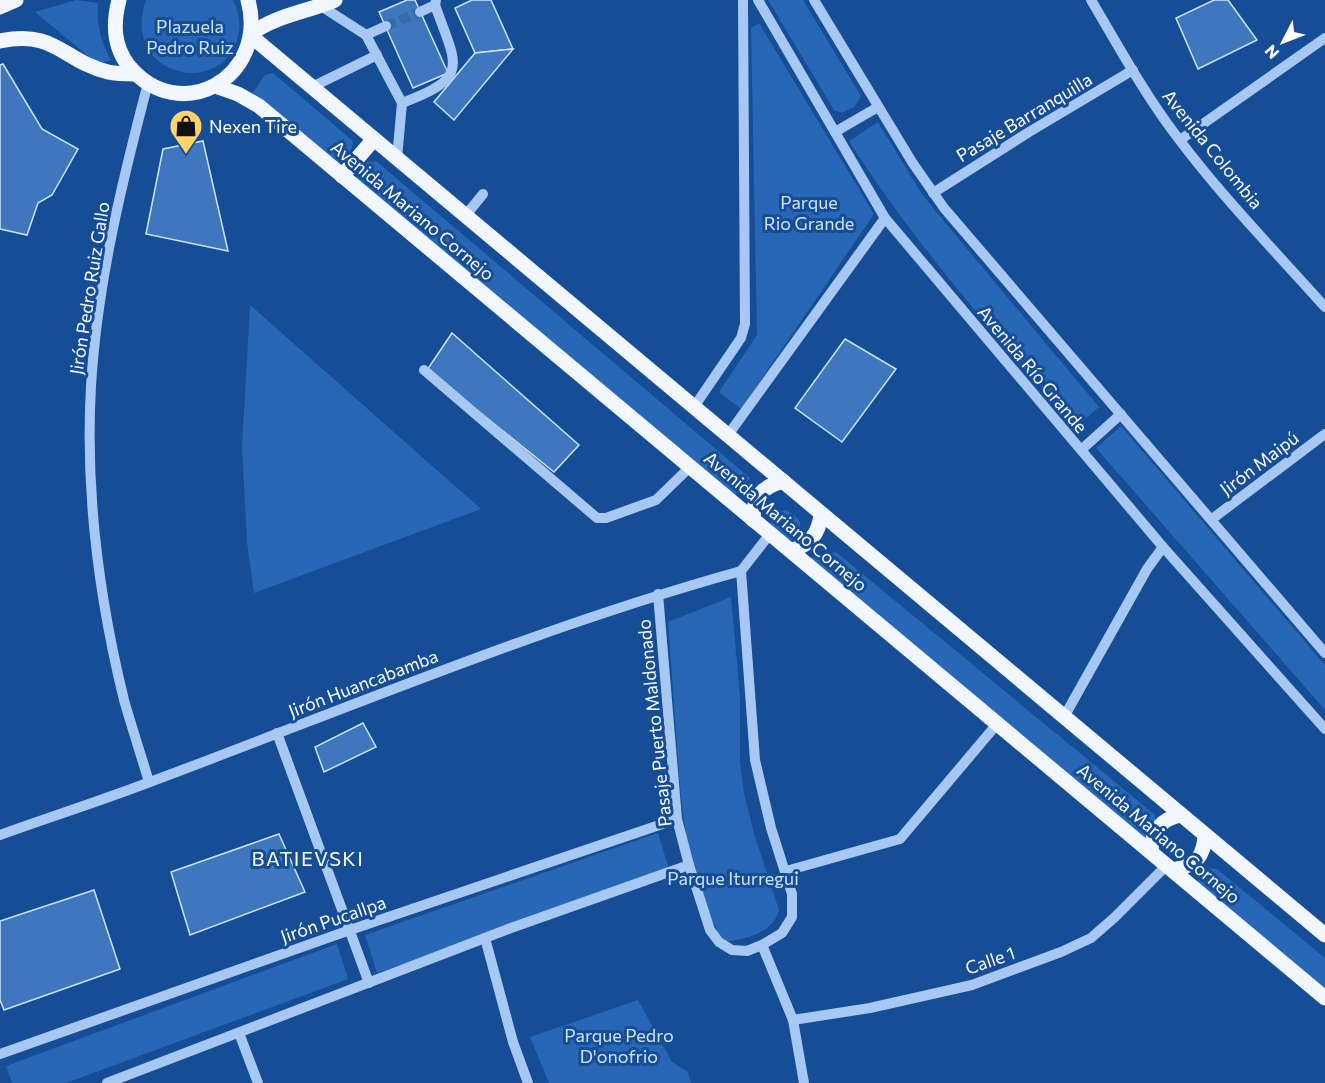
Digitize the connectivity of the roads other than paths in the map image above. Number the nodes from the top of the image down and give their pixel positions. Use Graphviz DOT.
graph roads {
  1 [pos="16,0"];
  2 [pos="119,0"];
  3 [pos="248,0"];
  4 [pos="743,0"];
  5 [pos="758,0"];
  6 [pos="814,0"];
  7 [pos="1091,0"];
  8 [pos="328,3"];
  9 [pos="435,3"];
  10 [pos="0,7"];
  11 [pos="420,12"];
  12 [pos="386,26"];
  13 [pos="252,35"];
  14 [pos="366,35"];
  15 [pos="1325,39"];
  16 [pos="0,41"];
  17 [pos="376,55"];
  18 [pos="1132,70"];
  19 [pos="142,79"];
  20 [pos="215,86"];
  21 [pos="312,87"];
  22 [pos="402,103"];
  23 [pos="878,107"];
  24 [pos="835,132"];
  25 [pos="374,139"];
  26 [pos="1180,140"];
  27 [pos="397,158"];
  28 [pos="342,176"];
  29 [pos="933,193"];
  30 [pos="483,194"];
  31 [pos="466,215"];
  32 [pos="885,218"];
  33 [pos="1325,307"];
  34 [pos="424,370"];
  35 [pos="694,407"];
  36 [pos="1121,414"];
  37 [pos="1325,434"];
  38 [pos="728,435"];
  39 [pos="1080,450"];
  40 [pos="690,467"];
  41 [pos="783,481"];
  42 [pos="821,514"];
  43 [pos="1212,519"];
  44 [pos="753,520"];
  45 [pos="770,534"];
  46 [pos="1163,547"];
  47 [pos="791,551"];
  48 [pos="741,571"];
  49 [pos="658,594"];
  50 [pos="1325,652"];
  51 [pos="1064,717"];
  52 [pos="998,724"];
  53 [pos="1325,729"];
  54 [pos="277,733"];
  55 [pos="149,782"];
  56 [pos="1181,815"];
  57 [pos="677,819"];
  58 [pos="0,835"];
  59 [pos="1205,835"];
  60 [pos="1151,851"];
  61 [pos="689,865"];
  62 [pos="1170,868"];
  63 [pos="786,871"];
  64 [pos="350,930"];
  65 [pos="1325,935"];
  66 [pos="485,938"];
  67 [pos="762,945"];
  68 [pos="369,983"];
  69 [pos="1325,998"];
  70 [pos="793,1020"];
  71 [pos="240,1033"];
  72 [pos="0,1054"];
  73 [pos="107,1083"];
  74 [pos="258,1083"];
  75 [pos="528,1083"];
  76 [pos="804,1083"];
  1 -- 10 [label="main road"];
  2 -- 19 [label="main road"];
  3 -- 13 [label="main road"];
  4 -- 35 [label="street"];
  5 -- 24 [label="street, Avenida Río Grande"];
  6 -- 23 [label="street, Avenida Río Grande"];
  7 -- 18 [label="street, Avenida Colombia"];
  8 -- 13 [label="main road"];
  8 -- 14 [label="street"];
  9 -- 11 [label="street"];
  9 -- 22 [label="street"];
  12 -- 14 [label="street"];
  13 -- 20 [label="main road"];
  13 -- 21 [label="main road, Avenida Mariano Cornejo"];
  14 -- 17 [label="street"];
  15 -- 26 [label="street"];
  16 -- 19 [label="main road"];
  17 -- 21 [label="street"];
  17 -- 22 [label="street"];
  18 -- 26 [label="street, Avenida Colombia"];
  18 -- 29 [label="street, Pasaje Barranquilla"];
  19 -- 20 [label="main road"];
  19 -- 55 [label="street, Jirón Pedro Ruiz Gallo"];
  20 -- 28 [label="main road, Avenida Mariano Cornejo"];
  21 -- 25 [label="main road, Avenida Mariano Cornejo"];
  22 -- 27 [label="street"];
  23 -- 24 [label="street"];
  23 -- 29 [label="street, Avenida Río Grande"];
  24 -- 32 [label="street, Avenida Río Grande"];
  25 -- 27 [label="main road, Avenida Mariano Cornejo"];
  25 -- 28 [label="main road"];
  26 -- 33 [label="street, Avenida Colombia"];
  27 -- 31 [label="main road, Avenida Mariano Cornejo"];
  28 -- 40 [label="main road, Avenida Mariano Cornejo"];
  29 -- 36 [label="street, Avenida Río Grande"];
  30 -- 31 [label="street"];
  31 -- 35 [label="main road, Avenida Mariano Cornejo"];
  32 -- 38 [label="street"];
  32 -- 39 [label="street, Avenida Río Grande"];
  34 -- 40 [label="street"];
  35 -- 38 [label="main road, Avenida Mariano Cornejo"];
  36 -- 39 [label="street"];
  36 -- 43 [label="street, Avenida Río Grande"];
  37 -- 43 [label="street, Jirón Maipú"];
  38 -- 41 [label="main road, Avenida Mariano Cornejo"];
  39 -- 46 [label="street, Avenida Río Grande"];
  40 -- 44 [label="main road, Avenida Mariano Cornejo"];
  41 -- 42 [label="main road, Avenida Mariano Cornejo"];
  41 -- 44 [label="main road"];
  42 -- 47 [label="main road"];
  42 -- 51 [label="main road, Avenida Mariano Cornejo"];
  43 -- 50 [label="street, Avenida Río Grande"];
  44 -- 45 [label="main road, Avenida Mariano Cornejo"];
  45 -- 47 [label="main road, Avenida Mariano Cornejo"];
  45 -- 48 [label="street"];
  46 -- 51 [label="street"];
  46 -- 53 [label="street, Avenida Río Grande"];
  47 -- 52 [label="main road, Avenida Mariano Cornejo"];
  48 -- 49 [label="street, Jirón Huancabamba"];
  48 -- 63 [label="street, Pasaje Puerto Maldonado"];
  49 -- 54 [label="street, Jirón Huancabamba"];
  49 -- 57 [label="street, Pasaje Puerto Maldonado"];
  51 -- 56 [label="main road, Avenida Mariano Cornejo"];
  52 -- 60 [label="main road, Avenida Mariano Cornejo"];
  52 -- 63 [label="street"];
  54 -- 55 [label="street, Jirón Huancabamba"];
  54 -- 64 [label="street"];
  55 -- 58 [label="street, Jirón Huancabamba"];
  56 -- 59 [label="main road, Avenida Mariano Cornejo"];
  56 -- 60 [label="main road"];
  57 -- 61 [label="street, Pasaje Puerto Maldonado"];
  57 -- 64 [label="street, Jirón Pucallpa"];
  59 -- 62 [label="main road"];
  59 -- 65 [label="main road, Avenida Mariano Cornejo"];
  60 -- 62 [label="main road, Avenida Mariano Cornejo"];
  61 -- 66 [label="street"];
  61 -- 67 [label="street, Pasaje Puerto Maldonado"];
  62 -- 69 [label="main road, Avenida Mariano Cornejo"];
  62 -- 70 [label="street, Calle 1"];
  63 -- 67 [label="street, Pasaje Puerto Maldonado"];
  64 -- 68 [label="street"];
  64 -- 72 [label="street, Jirón Pucallpa"];
  66 -- 68 [label="street"];
  66 -- 75 [label="street"];
  67 -- 70 [label="street"];
  68 -- 71 [label="street"];
  70 -- 76 [label="street"];
  71 -- 73 [label="street"];
  71 -- 74 [label="street"];
}
